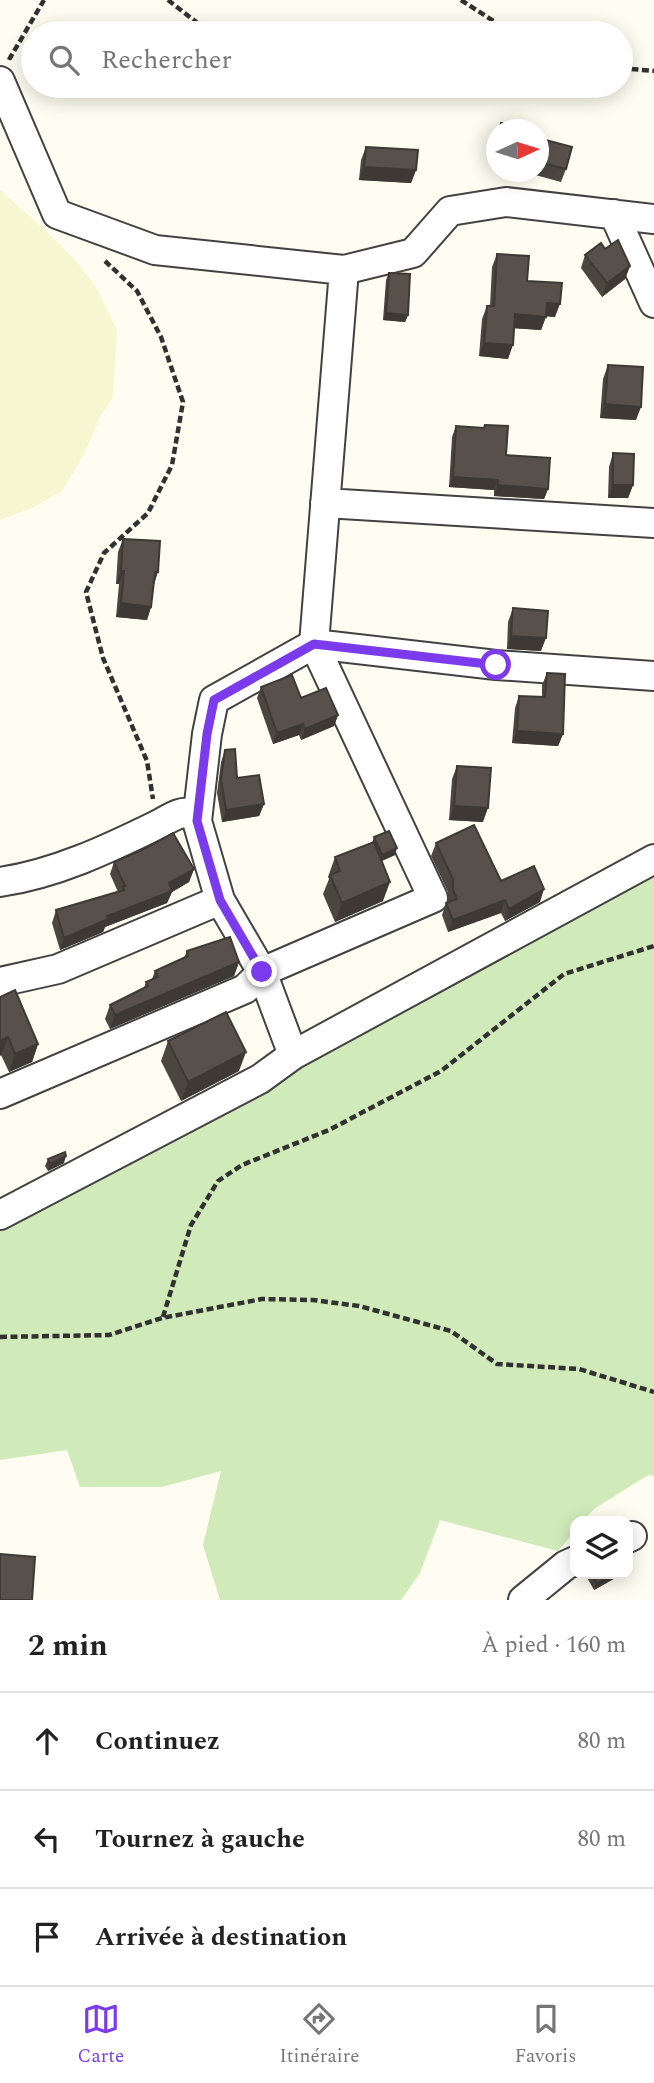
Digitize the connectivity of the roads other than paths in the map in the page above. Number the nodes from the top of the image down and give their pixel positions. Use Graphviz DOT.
graph roads {
  1 [pos="0,81"];
  2 [pos="614,214"];
  3 [pos="654,219"];
  4 [pos="344,270"];
  5 [pos="654,303"];
  6 [pos="326,503"];
  7 [pos="654,523"];
  8 [pos="314,644"];
  9 [pos="654,676"];
  10 [pos="197,821"];
  11 [pos="654,859"];
  12 [pos="0,882"];
  13 [pos="220,900"];
  14 [pos="262,972"];
  15 [pos="0,982"];
  16 [pos="293,1055"];
  17 [pos="0,1094"];
  18 [pos="0,1214"];
  19 [pos="570,1563"];
  20 [pos="523,1600"];
  1 -- 4 [label="street"];
  2 -- 3 [label="street"];
  2 -- 4 [label="street"];
  2 -- 5 [label="street"];
  4 -- 6 [label="street"];
  6 -- 7 [label="street"];
  6 -- 8 [label="street"];
  8 -- 9 [label="street"];
  8 -- 10 [label="street"];
  8 -- 14 [label="street"];
  10 -- 12 [label="street"];
  10 -- 13 [label="street"];
  11 -- 16 [label="street"];
  13 -- 14 [label="street"];
  13 -- 15 [label="street"];
  14 -- 16 [label="street"];
  14 -- 17 [label="street"];
  16 -- 18 [label="street"];
  19 -- 20 [label="street"];
}
